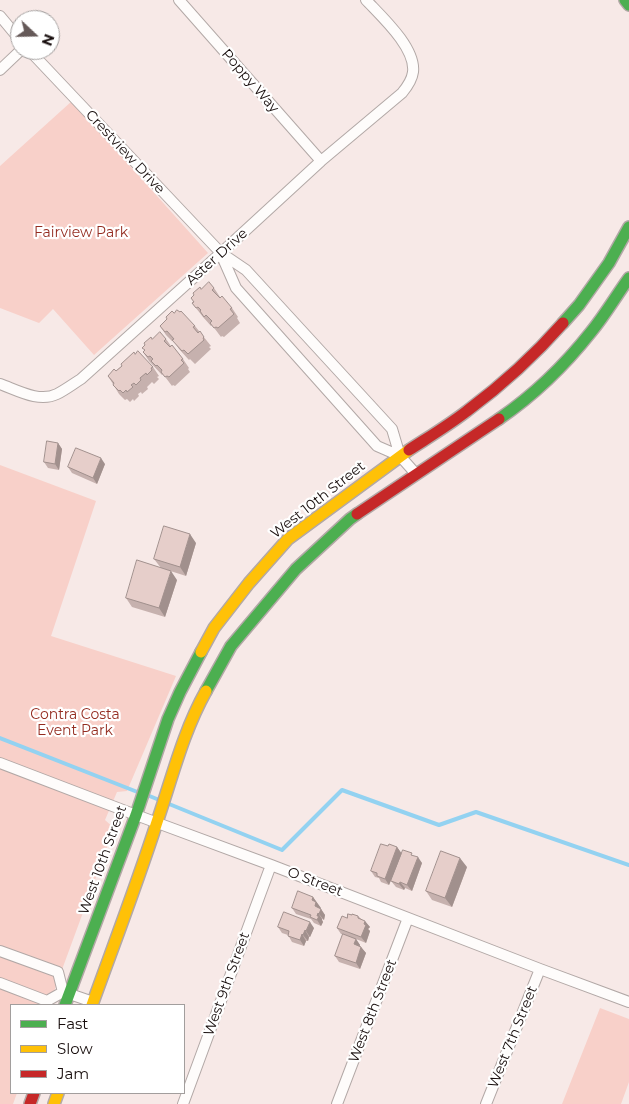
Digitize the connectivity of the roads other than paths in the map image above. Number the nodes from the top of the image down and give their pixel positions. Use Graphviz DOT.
graph roads {
  1 [pos="179,0"];
  2 [pos="366,0"];
  3 [pos="625,0"];
  4 [pos="629,5"];
  5 [pos="0,16"];
  6 [pos="10,28"];
  7 [pos="10,60"];
  8 [pos="38,60"];
  9 [pos="0,70"];
  10 [pos="322,161"];
  11 [pos="629,227"];
  12 [pos="221,253"];
  13 [pos="629,278"];
  14 [pos="0,384"];
  15 [pos="400,456"];
  16 [pos="416,474"];
  17 [pos="0,763"];
  18 [pos="136,815"];
  19 [pos="157,823"];
  20 [pos="271,864"];
  21 [pos="408,918"];
  22 [pos="0,951"];
  23 [pos="540,969"];
  24 [pos="0,983"];
  25 [pos="66,993"];
  26 [pos="629,1002"];
  27 [pos="65,1004"];
  28 [pos="92,1004"];
  29 [pos="183,1104"];
  30 [pos="337,1104"];
  31 [pos="486,1104"];
  1 -- 10 [label="street, Poppy Way"];
  2 -- 10 [label="street, Aster Drive"];
  3 -- 4 [label="main road"];
  5 -- 6 [label="street"];
  7 -- 9 [label="street"];
  8 -- 12 [label="street, Crestview Drive"];
  10 -- 12 [label="street, Aster Drive"];
  11 -- 15 [label="main road, West 10th Street"];
  12 -- 14 [label="street, Aster Drive"];
  12 -- 15 [label="street, Crestview Drive"];
  12 -- 15 [label="street, Crestview Drive"];
  13 -- 16 [label="main road"];
  15 -- 16 [label="street, Crestview Drive"];
  15 -- 18 [label="main road, West 10th Street"];
  16 -- 19 [label="main road"];
  17 -- 18 [label="street, O Street"];
  18 -- 19 [label="street, O Street"];
  18 -- 25 [label="main road, West 10th Street"];
  19 -- 20 [label="street, O Street"];
  19 -- 28 [label="main road"];
  20 -- 21 [label="street, O Street"];
  20 -- 29 [label="street, West 9th Street"];
  21 -- 23 [label="street, O Street"];
  21 -- 30 [label="street, West 8th Street"];
  22 -- 25 [label="street"];
  23 -- 26 [label="street, O Street"];
  23 -- 31 [label="street, West 7th Street"];
  24 -- 25 [label="street"];
  25 -- 27 [label="main road, West 10th Street"];
  25 -- 28 [label="street"];
}
